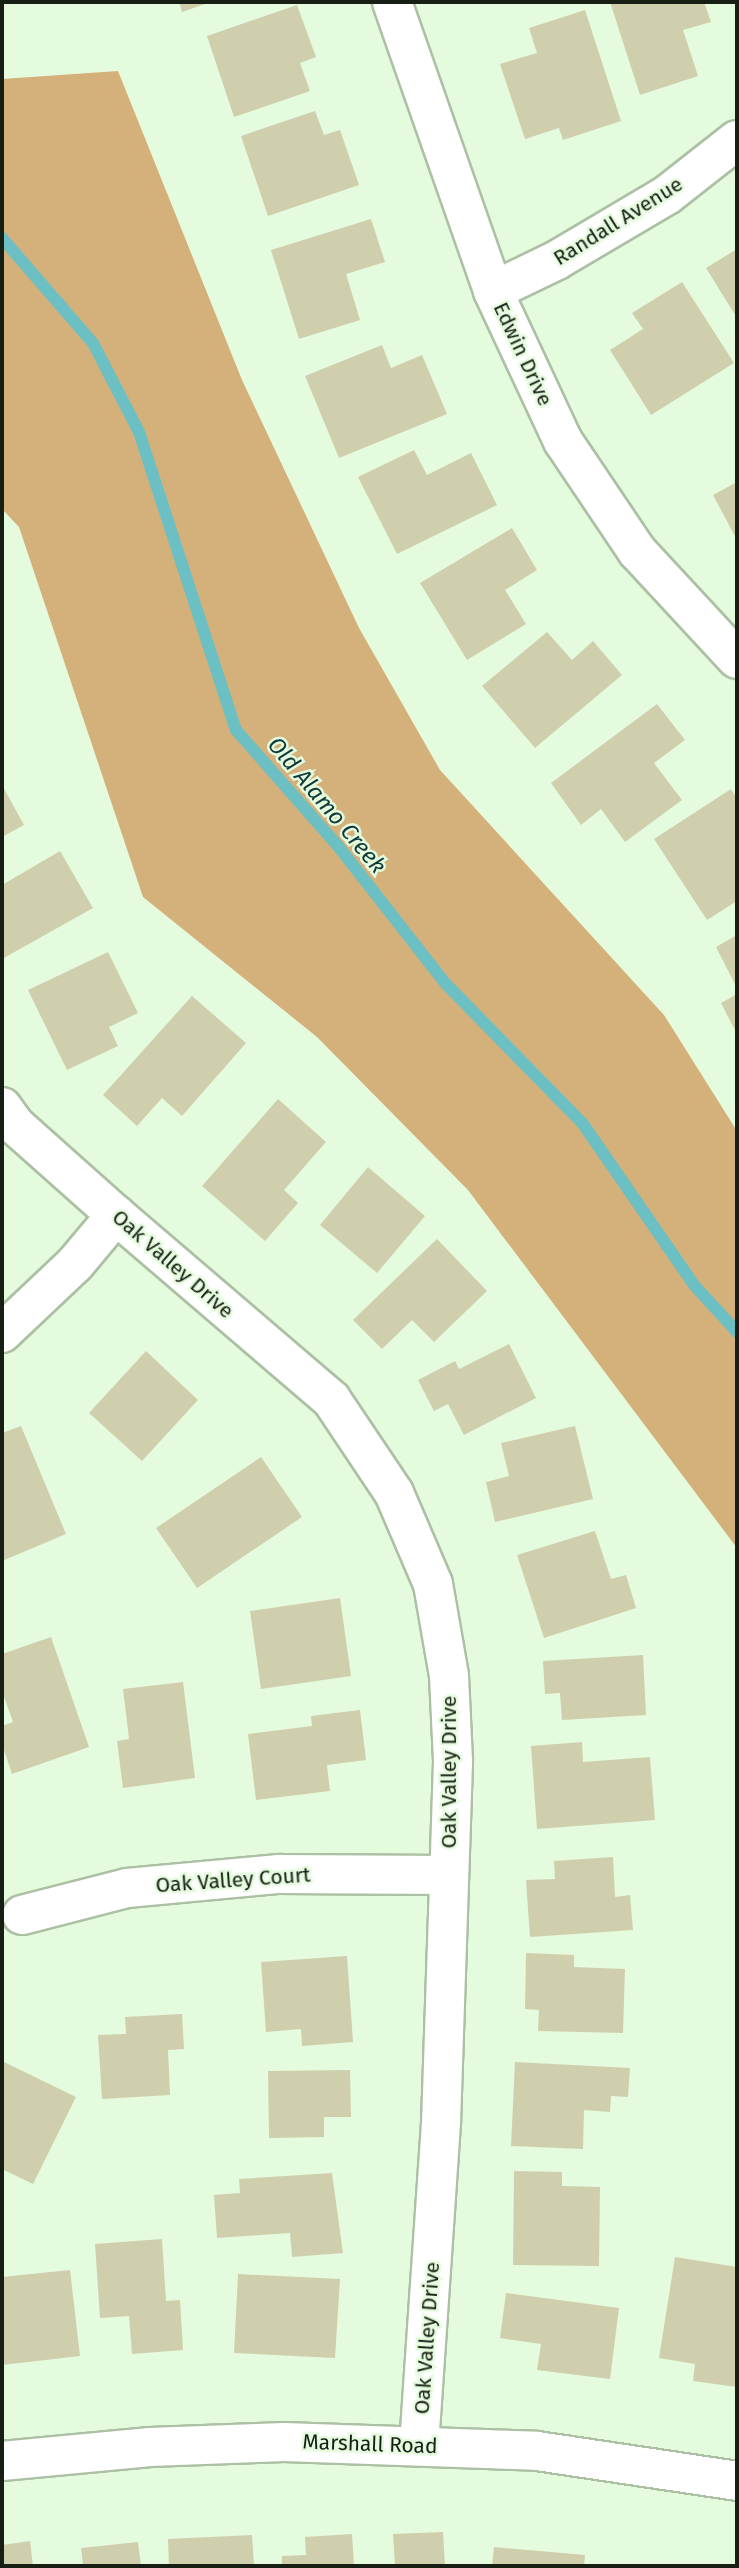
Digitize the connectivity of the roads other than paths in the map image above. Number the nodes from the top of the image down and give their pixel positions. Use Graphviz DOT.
graph roads {
  1 [pos="392,2"];
  2 [pos="737,140"];
  3 [pos="493,291"];
  4 [pos="737,659"];
  5 [pos="2,1107"];
  6 [pos="116,1215"];
  7 [pos="2,1333"];
  8 [pos="448,1875"];
  9 [pos="22,1915"];
  10 [pos="419,2445"];
  11 [pos="2,2461"];
  12 [pos="737,2481"];
  1 -- 3 [label="street, Edwin Drive"];
  2 -- 3 [label="street, Randall Avenue"];
  3 -- 4 [label="street, Edwin Drive"];
  5 -- 6 [label="street, Oak Valley Drive"];
  6 -- 7 [label="street"];
  6 -- 8 [label="street, Oak Valley Drive"];
  8 -- 9 [label="street, Oak Valley Court"];
  8 -- 10 [label="street, Oak Valley Drive"];
  10 -- 11 [label="street, Marshall Road"];
  10 -- 12 [label="street, Marshall Road"];
}
